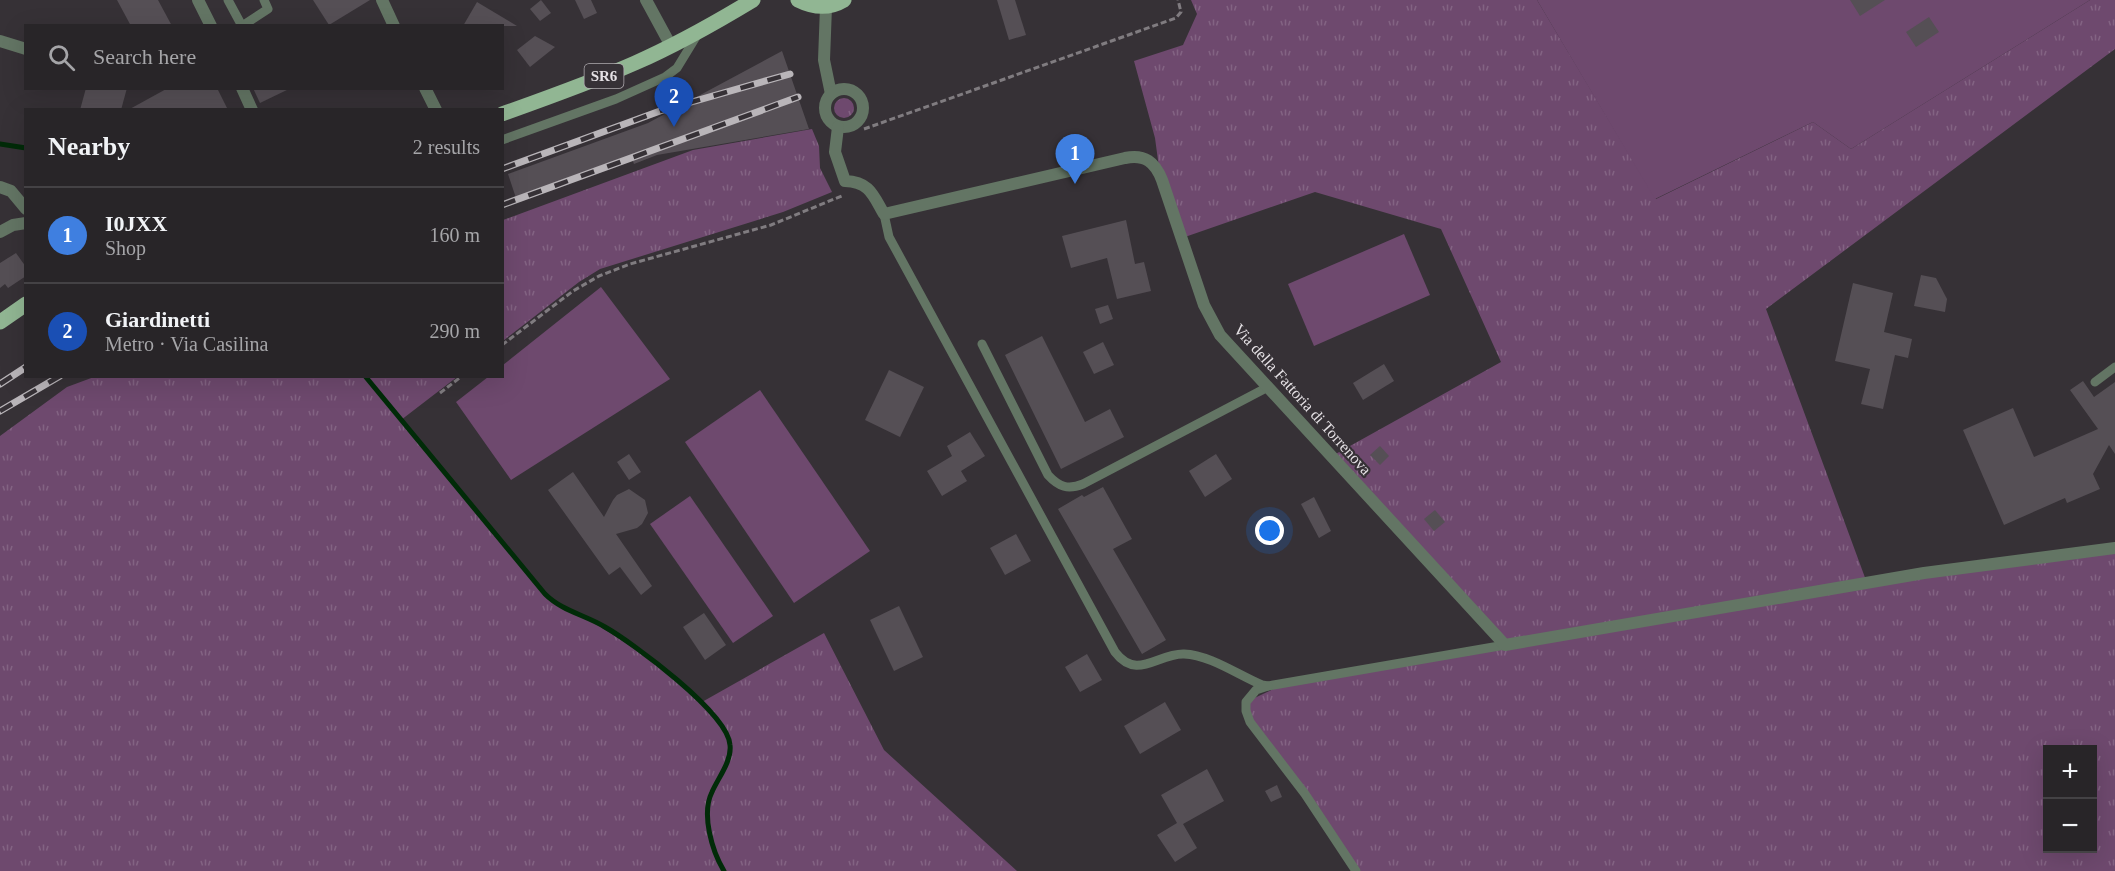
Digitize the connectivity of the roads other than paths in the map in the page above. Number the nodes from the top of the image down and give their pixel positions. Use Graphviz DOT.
graph roads {
  1 [pos="198,0"];
  2 [pos="228,0"];
  3 [pos="264,0"];
  4 [pos="382,0"];
  5 [pos="646,0"];
  6 [pos="753,0"];
  7 [pos="798,0"];
  8 [pos="844,0"];
  9 [pos="826,7"];
  10 [pos="210,24"];
  11 [pos="241,24"];
  12 [pos="245,24"];
  13 [pos="393,24"];
  14 [pos="701,30"];
  15 [pos="0,41"];
  16 [pos="671,46"];
  17 [pos="24,48"];
  18 [pos="243,90"];
  19 [pos="426,90"];
  20 [pos="831,94"];
  21 [pos="251,108"];
  22 [pos="435,108"];
  23 [pos="504,113"];
  24 [pos="838,127"];
  25 [pos="504,139"];
  26 [pos="0,187"];
  27 [pos="24,207"];
  28 [pos="884,214"];
  29 [pos="24,223"];
  30 [pos="0,232"];
  31 [pos="24,305"];
  32 [pos="0,322"];
  33 [pos="982,344"];
  34 [pos="2115,367"];
  35 [pos="2095,382"];
  36 [pos="1268,387"];
  37 [pos="2115,548"];
  38 [pos="1505,645"];
  39 [pos="1268,686"];
  40 [pos="1356,871"];
  1 -- 10 [label="street"];
  2 -- 11 [label="lane"];
  3 -- 12 [label="lane"];
  4 -- 13 [label="street"];
  5 -- 16 [label="street"];
  6 -- 14 [label="main road, SR6"];
  7 -- 9 [label="main road"];
  8 -- 9 [label="main road"];
  9 -- 20 [label="street"];
  14 -- 16 [label="main road, SR6"];
  14 -- 25 [label="lane"];
  15 -- 17 [label="street"];
  16 -- 23 [label="main road, SR6"];
  18 -- 21 [label="street"];
  19 -- 22 [label="street"];
  20 -- 24 [label="street"];
  20 -- 24 [label="street"];
  24 -- 28 [label="street"];
  26 -- 27 [label="street"];
  28 -- 36 [label="street, Via della Fattoria di Torrenova"];
  28 -- 39 [label="lane"];
  29 -- 30 [label="street"];
  31 -- 32 [label="main road"];
  33 -- 36 [label="lane"];
  34 -- 35 [label="lane"];
  36 -- 38 [label="street, Via della Fattoria di Torrenova"];
  37 -- 38 [label="street"];
  38 -- 39 [label="lane"];
  39 -- 40 [label="lane"];
}
